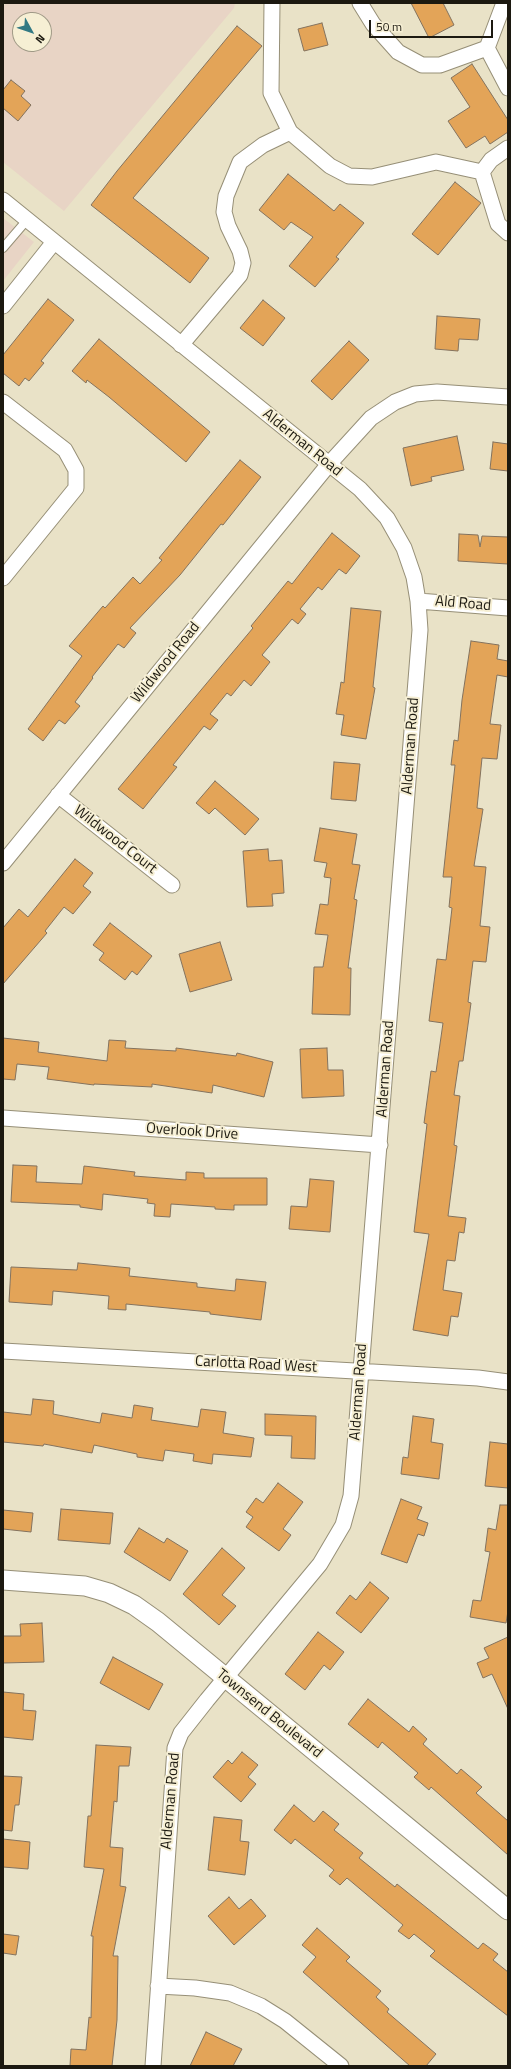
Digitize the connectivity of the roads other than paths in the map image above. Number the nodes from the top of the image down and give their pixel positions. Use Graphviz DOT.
graph roads {
  1 [pos="272,3"];
  2 [pos="360,3"];
  3 [pos="504,3"];
  4 [pos="488,48"];
  5 [pos="508,88"];
  6 [pos="290,132"];
  7 [pos="508,148"];
  8 [pos="482,172"];
  9 [pos="3,200"];
  10 [pos="27,220"];
  11 [pos="508,233"];
  12 [pos="54,242"];
  13 [pos="3,248"];
  14 [pos="3,306"];
  15 [pos="181,345"];
  16 [pos="508,397"];
  17 [pos="3,402"];
  18 [pos="329,464"];
  19 [pos="3,578"];
  20 [pos="418,601"];
  21 [pos="508,608"];
  22 [pos="58,795"];
  23 [pos="3,862"];
  24 [pos="172,885"];
  25 [pos="3,1118"];
  26 [pos="380,1145"];
  27 [pos="3,1351"];
  28 [pos="360,1372"];
  29 [pos="508,1382"];
  30 [pos="3,1580"];
  31 [pos="226,1679"];
  32 [pos="508,1910"];
  33 [pos="158,1986"];
  34 [pos="153,2066"];
  35 [pos="341,2066"];
  1 -- 6 [label="street"];
  2 -- 4 [label="street"];
  3 -- 4 [label="street"];
  4 -- 5 [label="street"];
  6 -- 8 [label="street"];
  6 -- 15 [label="street"];
  7 -- 8 [label="street"];
  8 -- 11 [label="street"];
  9 -- 10 [label="street, Alderman Road"];
  10 -- 12 [label="street, Alderman Road"];
  10 -- 13 [label="lane"];
  12 -- 14 [label="street"];
  12 -- 15 [label="street, Alderman Road"];
  15 -- 18 [label="street, Alderman Road"];
  16 -- 18 [label="street, Wildwood Road"];
  17 -- 19 [label="street"];
  18 -- 20 [label="street, Alderman Road"];
  18 -- 22 [label="street, Wildwood Road"];
  20 -- 21 [label="street, Ald Road"];
  20 -- 26 [label="street, Alderman Road"];
  22 -- 23 [label="street, Wildwood Road"];
  22 -- 24 [label="street, Wildwood Court"];
  25 -- 26 [label="street, Overlook Drive"];
  26 -- 28 [label="street, Alderman Road"];
  27 -- 28 [label="street, Carlotta Road West"];
  28 -- 29 [label="street, Carlotta Road West"];
  28 -- 31 [label="street, Alderman Road"];
  30 -- 31 [label="street, Townsend Boulevard"];
  31 -- 32 [label="street, Townsend Boulevard"];
  31 -- 33 [label="street, Alderman Road"];
  33 -- 34 [label="street, Alderman Road"];
  33 -- 35 [label="street"];
}
